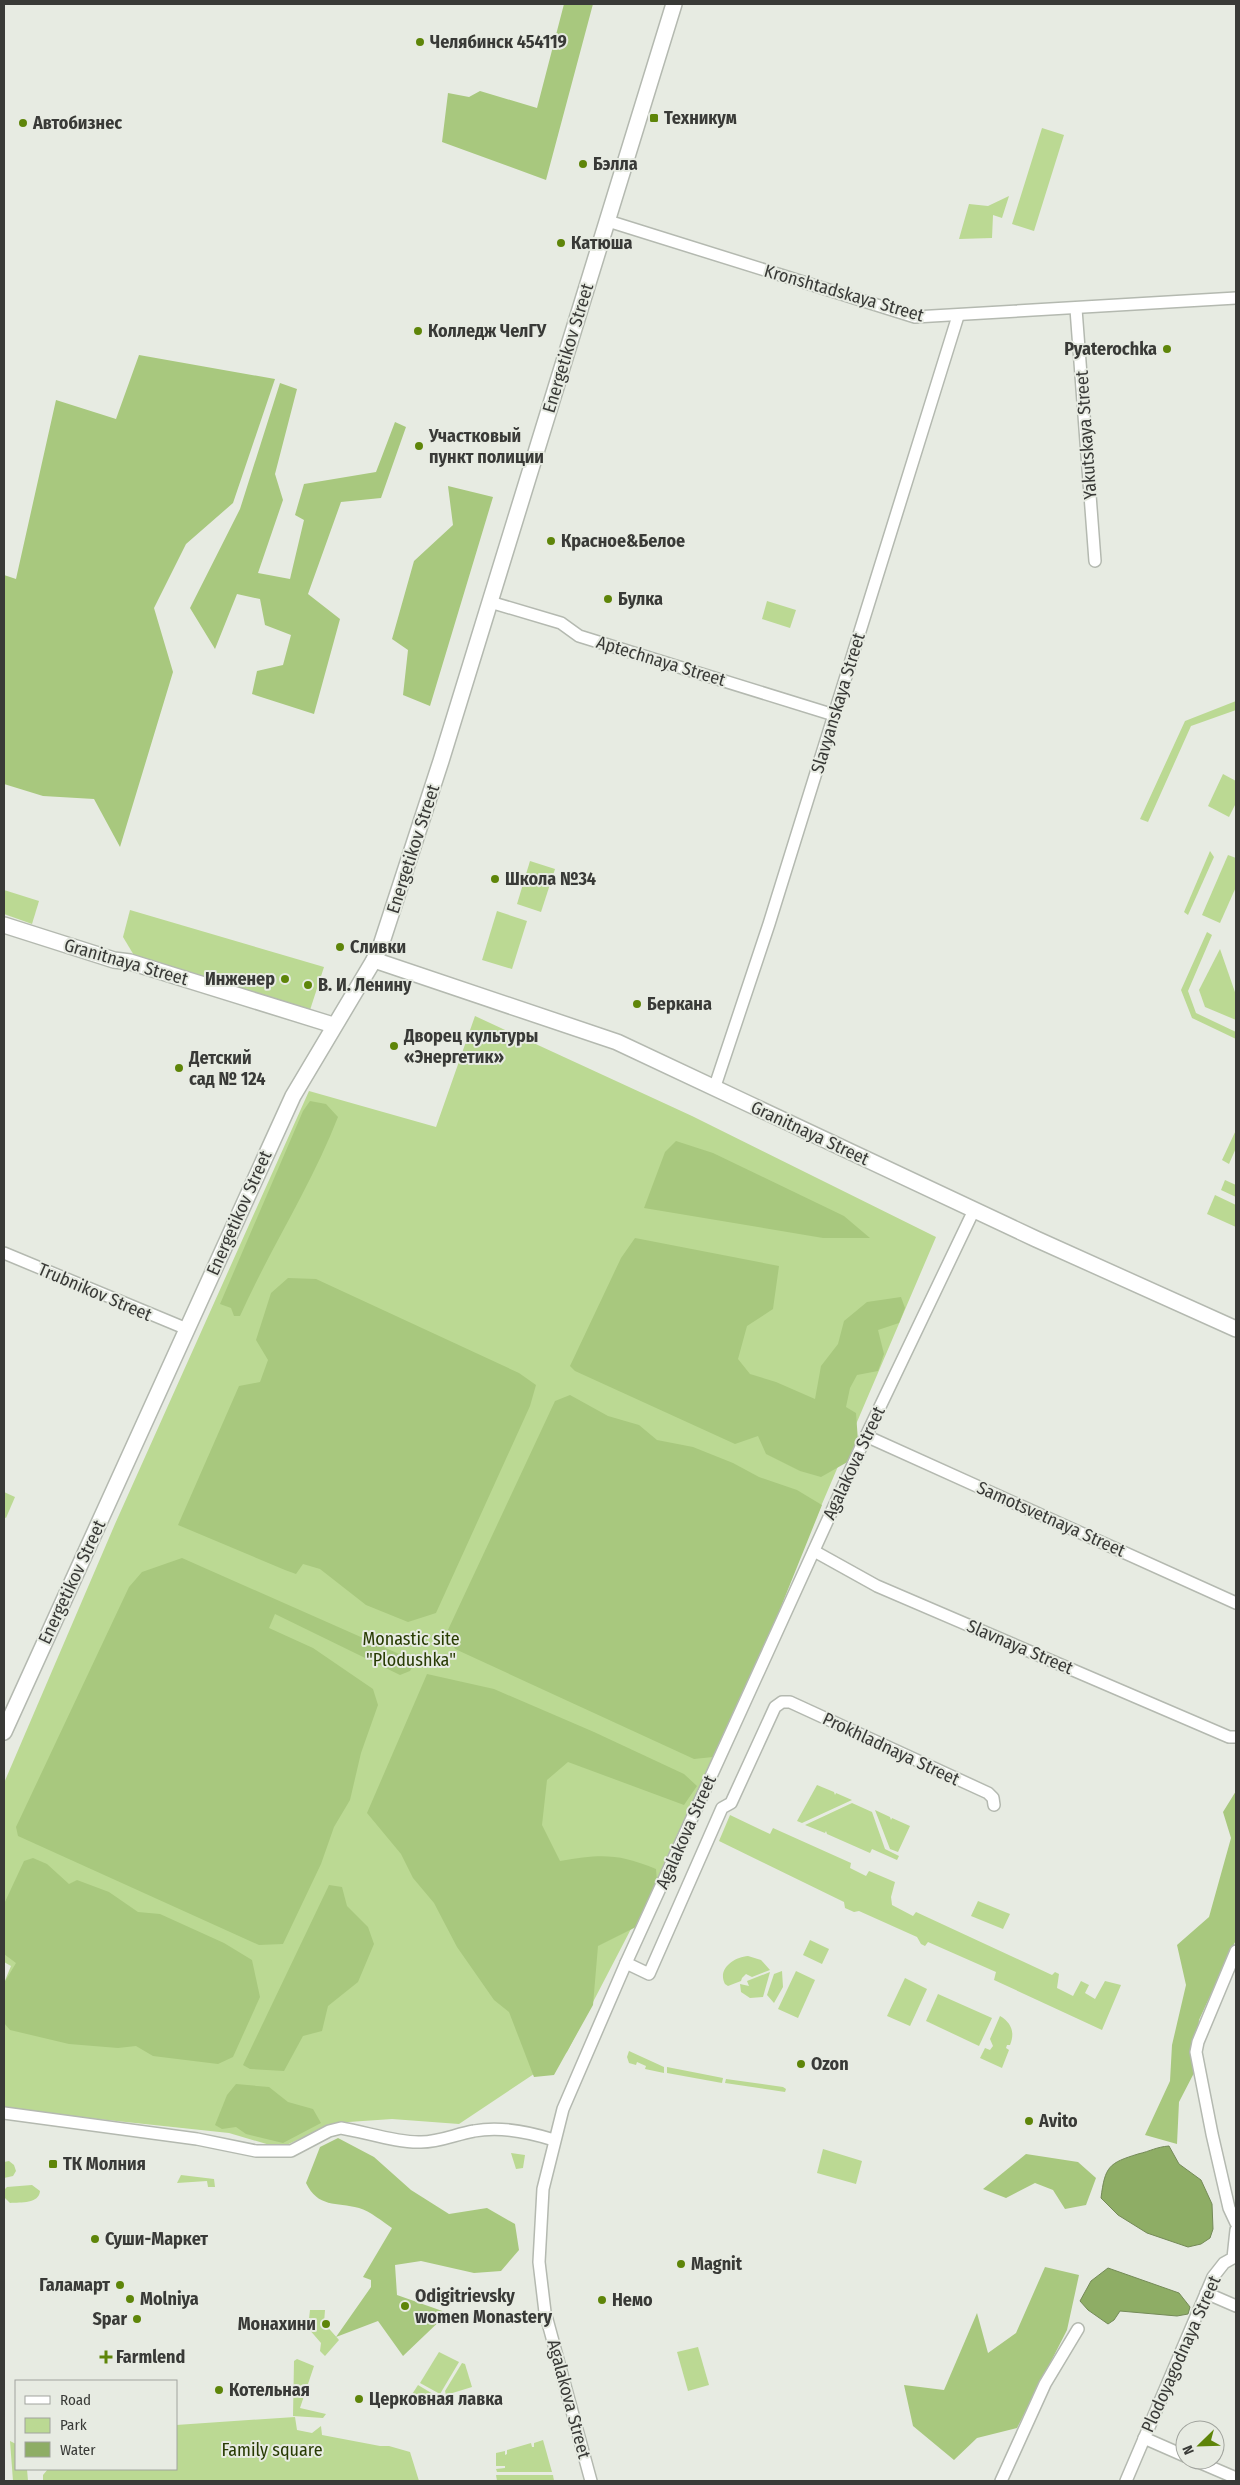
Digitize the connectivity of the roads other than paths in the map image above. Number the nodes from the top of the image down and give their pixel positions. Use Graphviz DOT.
graph roads {
  1 [pos="674,4"];
  2 [pos="608,221"];
  3 [pos="1236,298"];
  4 [pos="1076,309"];
  5 [pos="958,316"];
  6 [pos="1095,561"];
  7 [pos="490,602"];
  8 [pos="834,715"];
  9 [pos="4,926"];
  10 [pos="374,960"];
  11 [pos="333,1025"];
  12 [pos="714,1089"];
  13 [pos="974,1210"];
  14 [pos="4,1253"];
  15 [pos="1236,1329"];
  16 [pos="187,1330"];
  17 [pos="866,1436"];
  18 [pos="814,1551"];
  19 [pos="1236,1603"];
  20 [pos="4,1732"];
  21 [pos="1233,1737"];
  22 [pos="994,1804"];
  23 [pos="1236,1951"];
  24 [pos="626,1963"];
  25 [pos="4,2113"];
  26 [pos="554,2140"];
  27 [pos="1236,2223"];
  28 [pos="1236,2230"];
  29 [pos="1235,2261"];
  30 [pos="1206,2293"];
  31 [pos="1236,2306"];
  32 [pos="1078,2329"];
  33 [pos="1144,2438"];
  34 [pos="1175,2452"];
  35 [pos="1217,2470"];
  36 [pos="1236,2478"];
  37 [pos="591,2481"];
  38 [pos="1001,2481"];
  39 [pos="1126,2481"];
  1 -- 2 [label="street, Energetikov Street"];
  2 -- 5 [label="street, Kronshtadskaya Street"];
  2 -- 7 [label="street, Energetikov Street"];
  3 -- 4 [label="street, Kronshtadskaya Street"];
  4 -- 5 [label="street, Kronshtadskaya Street"];
  4 -- 6 [label="street, Yakutskaya Street"];
  5 -- 8 [label="street, Slavyanskaya Street"];
  7 -- 8 [label="street, Aptechnaya Street"];
  7 -- 10 [label="street, Energetikov Street"];
  8 -- 12 [label="street, Slavyanskaya Street"];
  9 -- 11 [label="street, Granitnaya Street"];
  10 -- 11 [label="street, Energetikov Street"];
  10 -- 12 [label="street, Granitnaya Street"];
  11 -- 16 [label="street, Energetikov Street"];
  12 -- 13 [label="street, Granitnaya Street"];
  13 -- 15 [label="street, Granitnaya Street"];
  13 -- 17 [label="street, Agalakova Street"];
  14 -- 16 [label="street, Trubnikov Street"];
  16 -- 20 [label="street, Energetikov Street"];
  17 -- 18 [label="street, Agalakova Street"];
  17 -- 19 [label="street, Samotsvetnaya Street"];
  18 -- 21 [label="street, Slavnaya Street"];
  18 -- 24 [label="street, Agalakova Street"];
  22 -- 24 [label="street, Prokhladnaya Street"];
  23 -- 27 [label="street"];
  24 -- 26 [label="street, Agalakova Street"];
  25 -- 26 [label="street"];
  26 -- 37 [label="street, Agalakova Street"];
  28 -- 29 [label="street, Plodoyagodnaya Street"];
  29 -- 30 [label="street, Plodoyagodnaya Street"];
  30 -- 31 [label="street"];
  30 -- 33 [label="street, Plodoyagodnaya Street"];
  32 -- 38 [label="street"];
  33 -- 34 [label="street"];
  33 -- 39 [label="street, Plodoyagodnaya Street"];
  35 -- 36 [label="street"];
}
